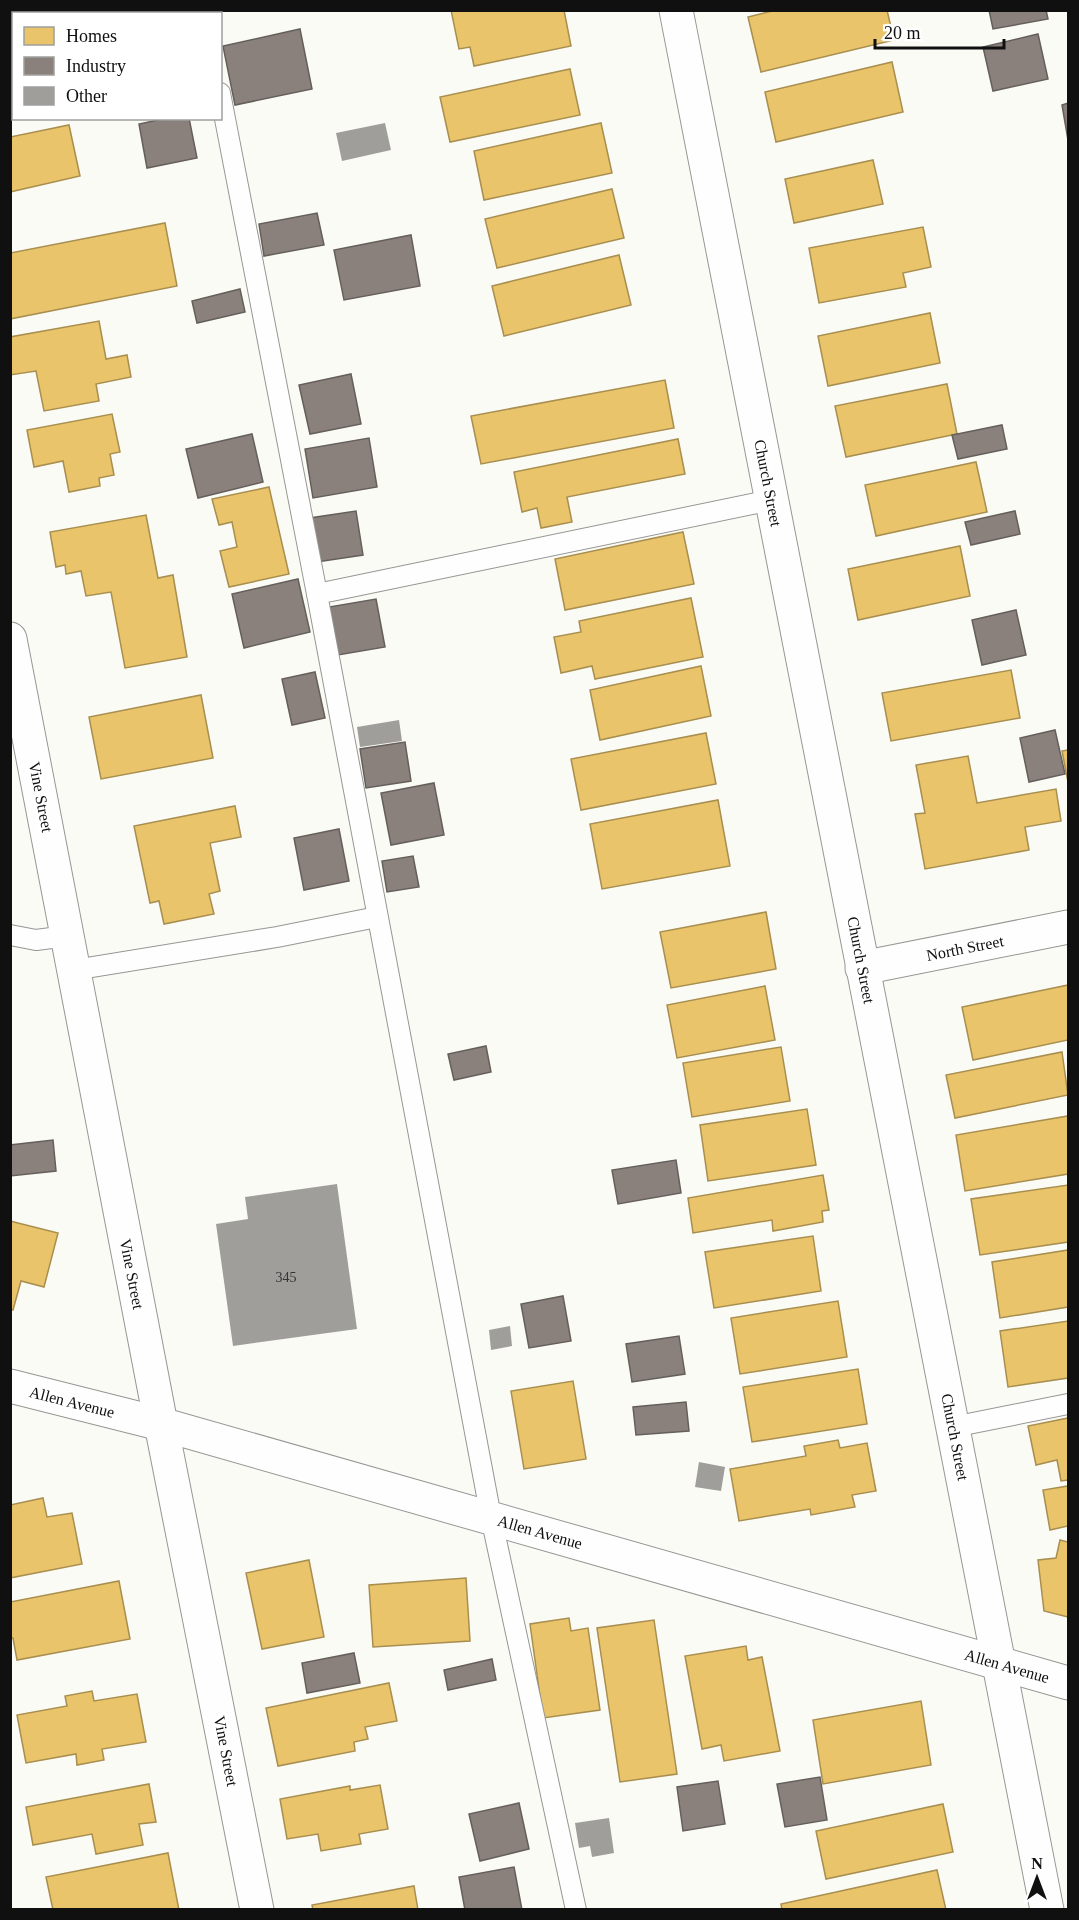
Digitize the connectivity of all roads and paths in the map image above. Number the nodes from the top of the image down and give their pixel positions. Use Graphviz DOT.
graph roads {
  1 [pos="676,10"];
  2 [pos="222,103"];
  3 [pos="771,500"];
  4 [pos="317,594"];
  5 [pos="10,639"];
  6 [pos="377,916"];
  7 [pos="1068,927"];
  8 [pos="10,935"];
  9 [pos="68,936"];
  10 [pos="862,968"];
  11 [pos="74,970"];
  12 [pos="10,1386"];
  13 [pos="1068,1404"];
  14 [pos="161,1424"];
  15 [pos="954,1427"];
  16 [pos="491,1517"];
  17 [pos="998,1663"];
  18 [pos="1068,1683"];
  19 [pos="257,1910"];
  20 [pos="576,1910"];
  21 [pos="1047,1910"];
  1 -- 3 [label="street, Church Street"];
  2 -- 4 [label="lane"];
  3 -- 4 [label="lane"];
  3 -- 10 [label="street, Church Street"];
  4 -- 6 [label="lane"];
  5 -- 9 [label="street, Vine Street"];
  6 -- 11 [label="lane"];
  6 -- 16 [label="lane"];
  7 -- 10 [label="street, North Street"];
  8 -- 9 [label="lane"];
  9 -- 11 [label="street, Vine Street"];
  10 -- 15 [label="street, Church Street"];
  11 -- 14 [label="street, Vine Street"];
  12 -- 14 [label="street, Allen Avenue"];
  13 -- 15 [label="lane"];
  14 -- 16 [label="street, Allen Avenue"];
  14 -- 19 [label="street, Vine Street"];
  15 -- 17 [label="street, Church Street"];
  16 -- 17 [label="street, Allen Avenue"];
  16 -- 20 [label="lane"];
  17 -- 18 [label="street, Allen Avenue"];
  17 -- 21 [label="street, Church Street"];
}
